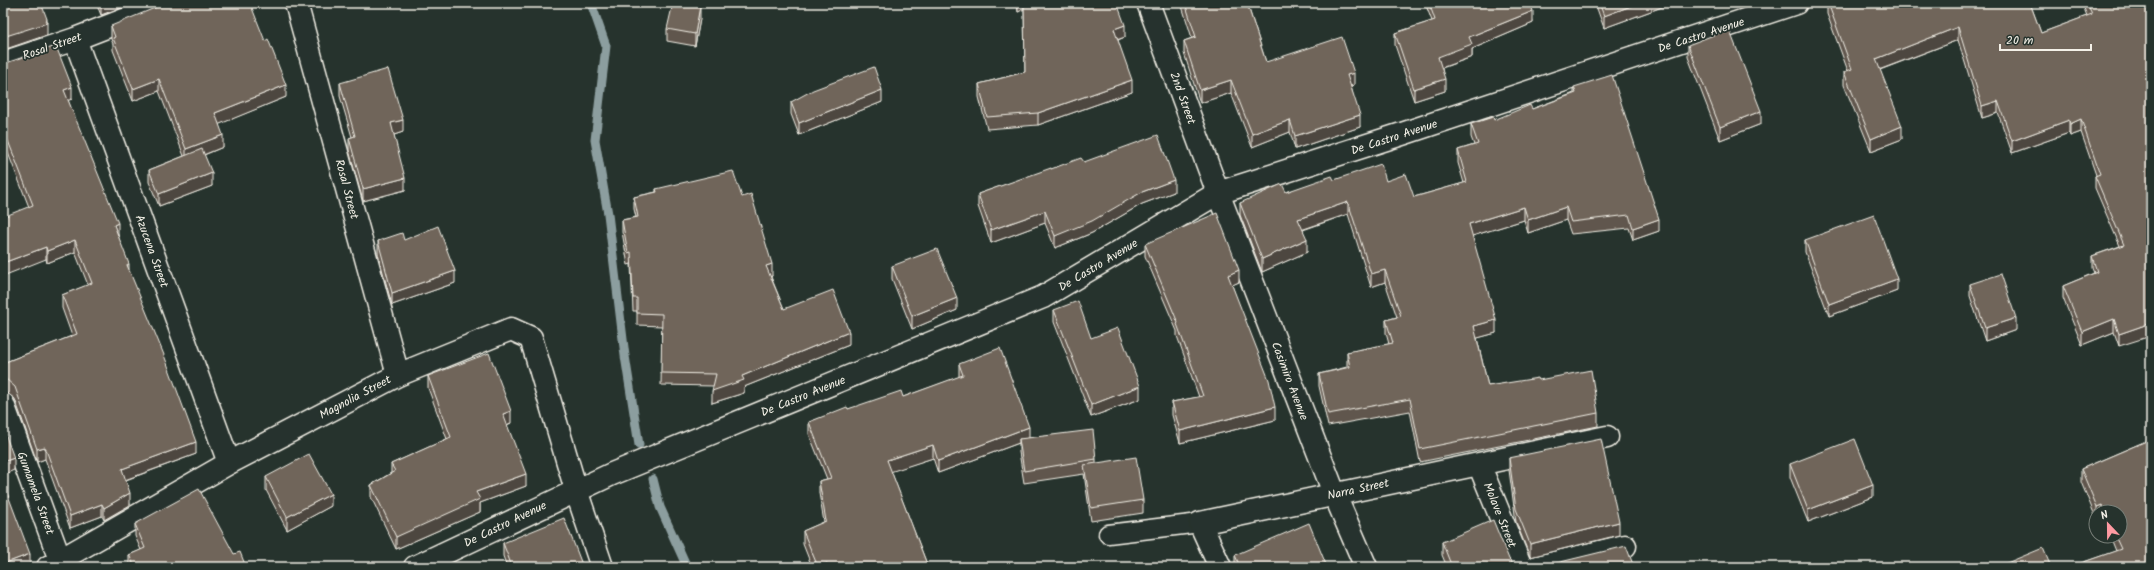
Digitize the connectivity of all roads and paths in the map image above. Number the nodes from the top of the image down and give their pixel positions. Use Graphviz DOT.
graph roads {
  1 [pos="168,3"];
  2 [pos="296,3"];
  3 [pos="1148,3"];
  4 [pos="1796,3"];
  5 [pos="75,39"];
  6 [pos="3,63"];
  7 [pos="1218,193"];
  8 [pos="398,375"];
  9 [pos="3,404"];
  10 [pos="1607,437"];
  11 [pos="229,463"];
  12 [pos="1479,464"];
  13 [pos="576,490"];
  14 [pos="1334,493"];
  15 [pos="1200,523"];
  16 [pos="1108,534"];
  17 [pos="1625,546"];
  18 [pos="54,563"];
  19 [pos="415,567"];
  20 [pos="602,567"];
  21 [pos="1220,567"];
  22 [pos="1366,567"];
  23 [pos="1521,567"];
  24 [pos="1537,567"];
  1 -- 5 [label="street, Rosal Street"];
  2 -- 8 [label="street, Rosal Street"];
  3 -- 7 [label="street, 2nd Street"];
  4 -- 7 [label="street, De Castro Avenue"];
  5 -- 6 [label="street, Rosal Street"];
  5 -- 11 [label="street, Azucena Street"];
  7 -- 13 [label="street, De Castro Avenue"];
  7 -- 14 [label="street, Casimiro Avenue"];
  8 -- 11 [label="street, Magnolia Street"];
  8 -- 13 [label="street, Magnolia Street"];
  9 -- 18 [label="street, Gumamela Street"];
  10 -- 12 [label="street, Narra Street"];
  11 -- 18 [label="street, Magnolia Street"];
  12 -- 14 [label="street, Narra Street"];
  12 -- 23 [label="street, Molave Street"];
  13 -- 19 [label="street, De Castro Avenue"];
  13 -- 20 [label="street, Magnolia Street"];
  14 -- 15 [label="street, Narra Street"];
  14 -- 22 [label="street, Casimiro Avenue"];
  15 -- 16 [label="lane, Narra Street"];
  15 -- 21 [label="street"];
  17 -- 24 [label="street"];
}
